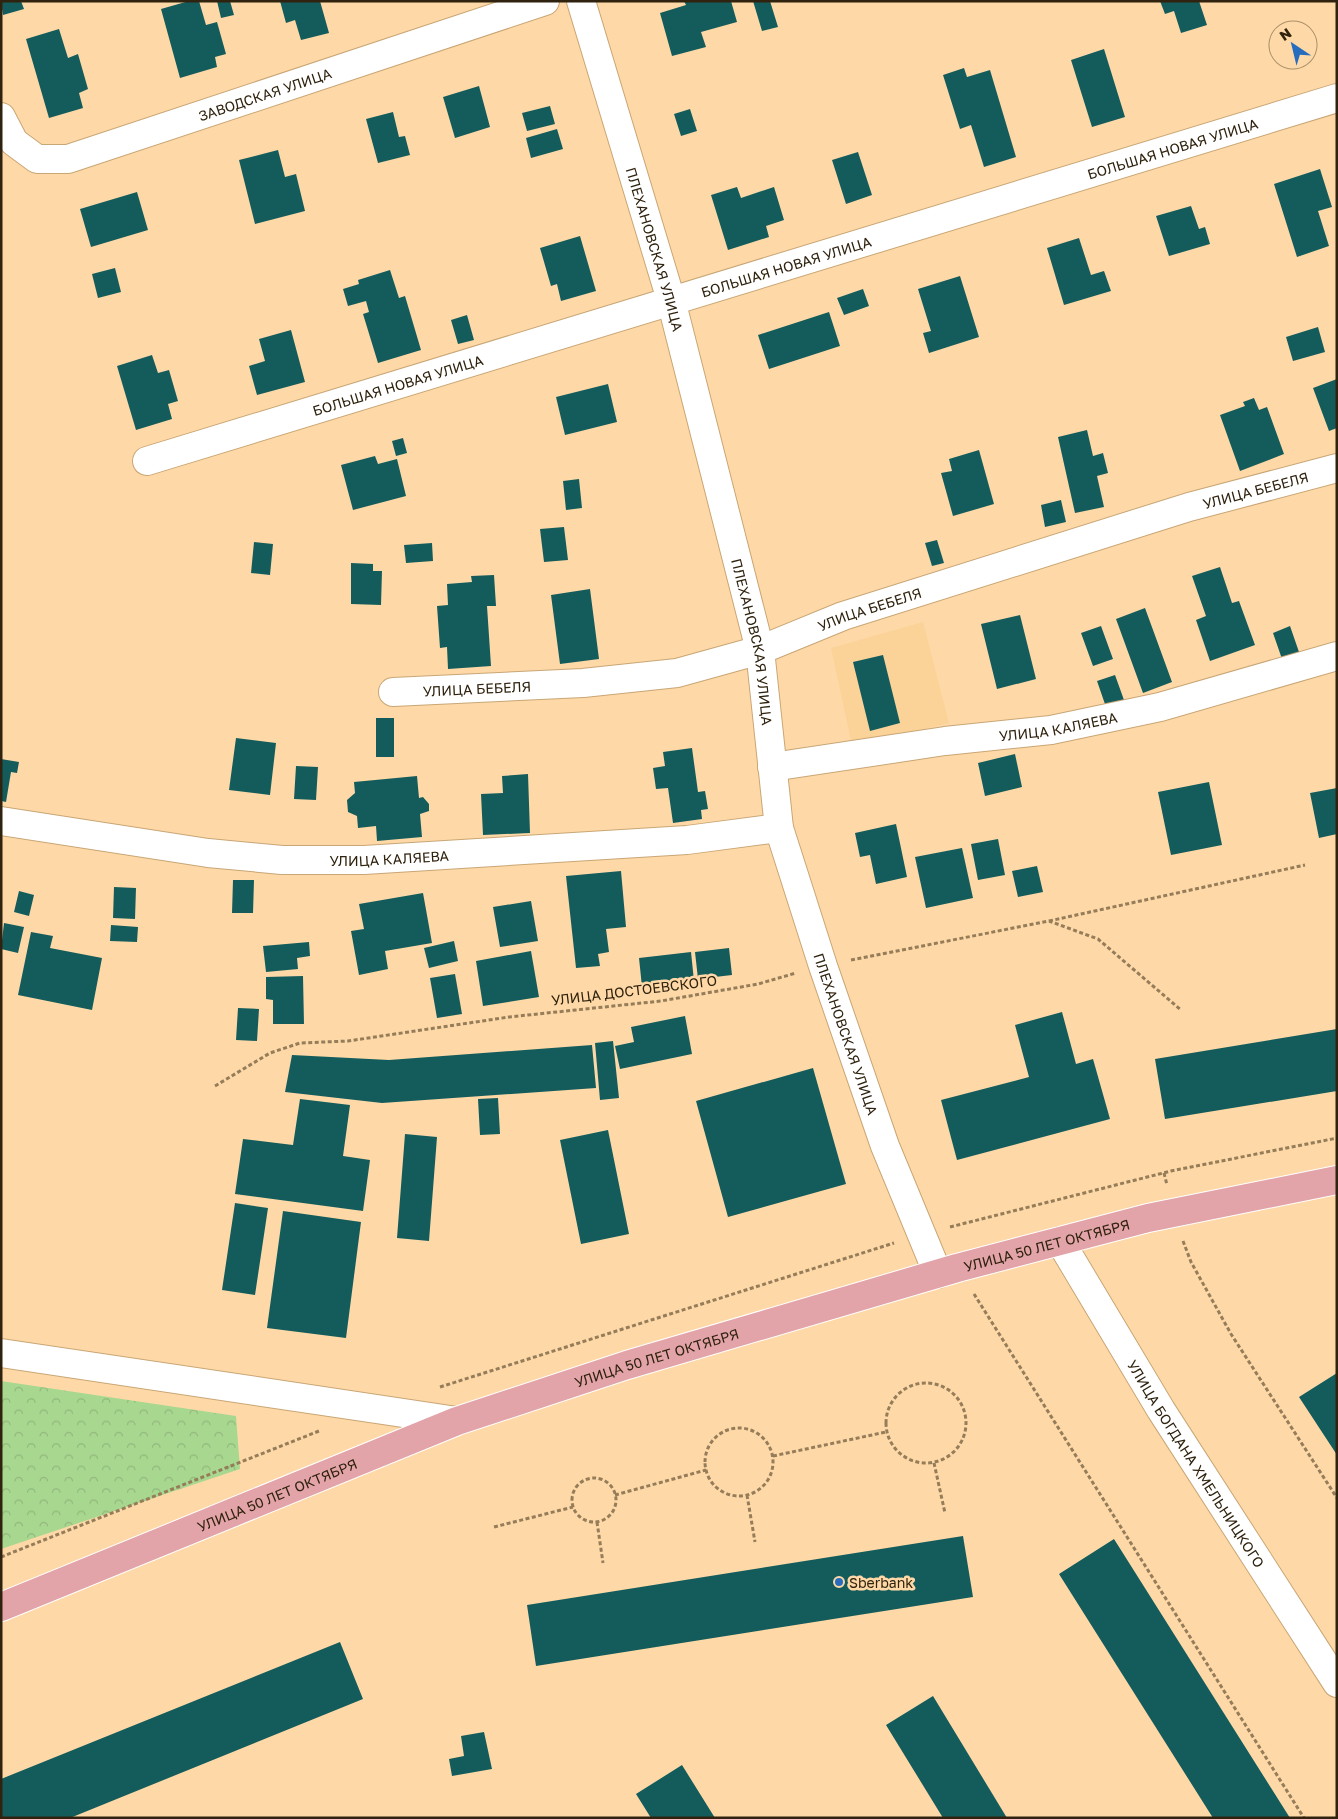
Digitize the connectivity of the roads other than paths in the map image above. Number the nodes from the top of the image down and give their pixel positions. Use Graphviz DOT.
graph roads {
  1 [pos="545,1"];
  2 [pos="581,1"];
  3 [pos="1337,98"];
  4 [pos="1,116"];
  5 [pos="671,300"];
  6 [pos="147,461"];
  7 [pos="1337,468"];
  8 [pos="760,650"];
  9 [pos="1337,656"];
  10 [pos="393,692"];
  11 [pos="772,768"];
  12 [pos="1,821"];
  13 [pos="779,828"];
  14 [pos="1337,1180"];
  15 [pos="1060,1241"];
  16 [pos="948,1271"];
  17 [pos="1,1353"];
  18 [pos="458,1421"];
  19 [pos="1,1607"];
  20 [pos="1337,1683"];
  1 -- 4 [label="street, ЗАВОДСКАЯ УЛИЦА"];
  2 -- 5 [label="street, ПЛЕХАНОВСКАЯ УЛИЦА"];
  3 -- 5 [label="street, БОЛЬШАЯ НОВАЯ УЛИЦА"];
  5 -- 6 [label="street, БОЛЬШАЯ НОВАЯ УЛИЦА"];
  5 -- 8 [label="street, ПЛЕХАНОВСКАЯ УЛИЦА"];
  7 -- 8 [label="street, УЛИЦА БЕБЕЛЯ"];
  8 -- 10 [label="street, УЛИЦА БЕБЕЛЯ"];
  8 -- 11 [label="street, ПЛЕХАНОВСКАЯ УЛИЦА"];
  9 -- 11 [label="street, УЛИЦА КАЛЯЕВА"];
  11 -- 13 [label="street, ПЛЕХАНОВСКАЯ УЛИЦА"];
  12 -- 13 [label="street, УЛИЦА КАЛЯЕВА"];
  13 -- 16 [label="street, ПЛЕХАНОВСКАЯ УЛИЦА"];
  14 -- 15 [label="main road, УЛИЦА 50 ЛЕТ ОКТЯБРЯ"];
  15 -- 16 [label="main road, УЛИЦА 50 ЛЕТ ОКТЯБРЯ"];
  15 -- 20 [label="street, УЛИЦА БОГДАНА ХМЕЛЬНИЦКОГО"];
  16 -- 18 [label="main road, УЛИЦА 50 ЛЕТ ОКТЯБРЯ"];
  17 -- 18 [label="street"];
  18 -- 19 [label="main road, УЛИЦА 50 ЛЕТ ОКТЯБРЯ"];
}
